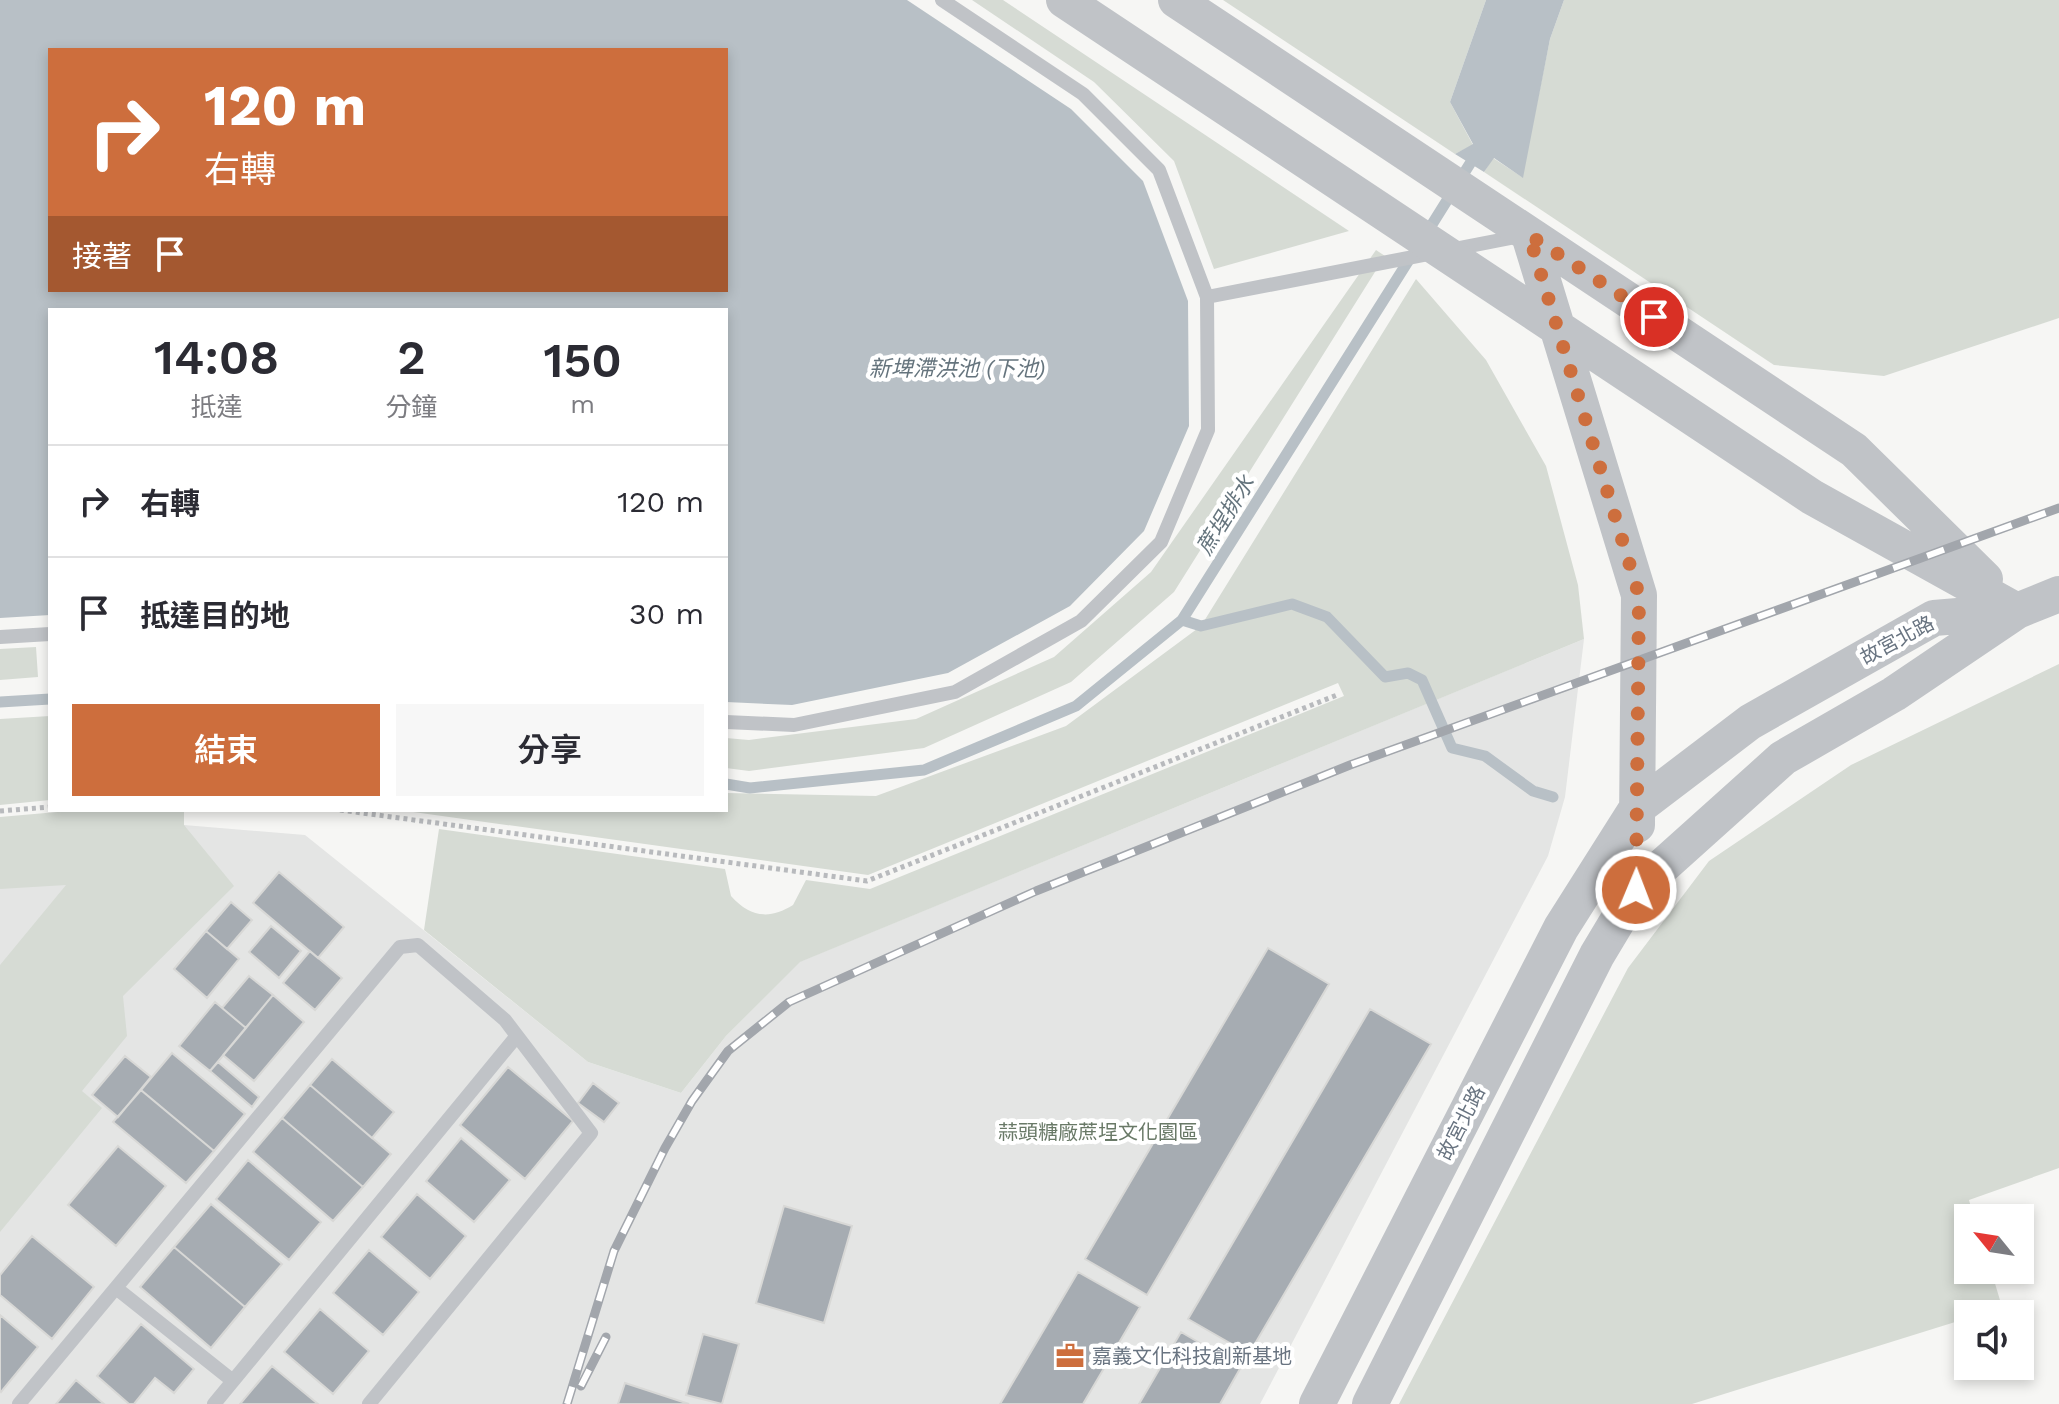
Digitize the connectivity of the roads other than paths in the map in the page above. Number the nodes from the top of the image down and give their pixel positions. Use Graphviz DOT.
graph roads {
  1 [pos="942,0"];
  2 [pos="1064,0"];
  3 [pos="1176,0"];
  4 [pos="1529,235"];
  5 [pos="1443,251"];
  6 [pos="1207,297"];
  7 [pos="1557,328"];
  8 [pos="2059,594"];
  9 [pos="2017,611"];
  10 [pos="48,634"];
  11 [pos="0,637"];
  12 [pos="728,722"];
  13 [pos="1637,808"];
  14 [pos="1636,890"];
  15 [pos="516,1037"];
  16 [pos="116,1288"];
  17 [pos="233,1381"];
  18 [pos="19,1404"];
  19 [pos="214,1404"];
  20 [pos="369,1404"];
  21 [pos="1317,1404"];
  22 [pos="1370,1404"];
  1 -- 6 [label="lane"];
  2 -- 5 [label="street"];
  3 -- 4 [label="street"];
  4 -- 5 [label="lane"];
  4 -- 7 [label="street"];
  4 -- 9 [label="street"];
  5 -- 6 [label="lane"];
  5 -- 7 [label="street"];
  6 -- 12 [label="lane"];
  7 -- 9 [label="street"];
  7 -- 13 [label="street"];
  8 -- 9 [label="street"];
  9 -- 13 [label="street, 故宮北路"];
  9 -- 14 [label="street, 故宮北路"];
  10 -- 11 [label="lane"];
  13 -- 14 [label="street"];
  13 -- 21 [label="street, 故宮北路"];
  14 -- 22 [label="street, 故宮北路"];
  15 -- 16 [label="lane"];
  15 -- 17 [label="lane"];
  15 -- 20 [label="lane"];
  16 -- 17 [label="lane"];
  16 -- 18 [label="lane"];
  17 -- 19 [label="lane"];
}
